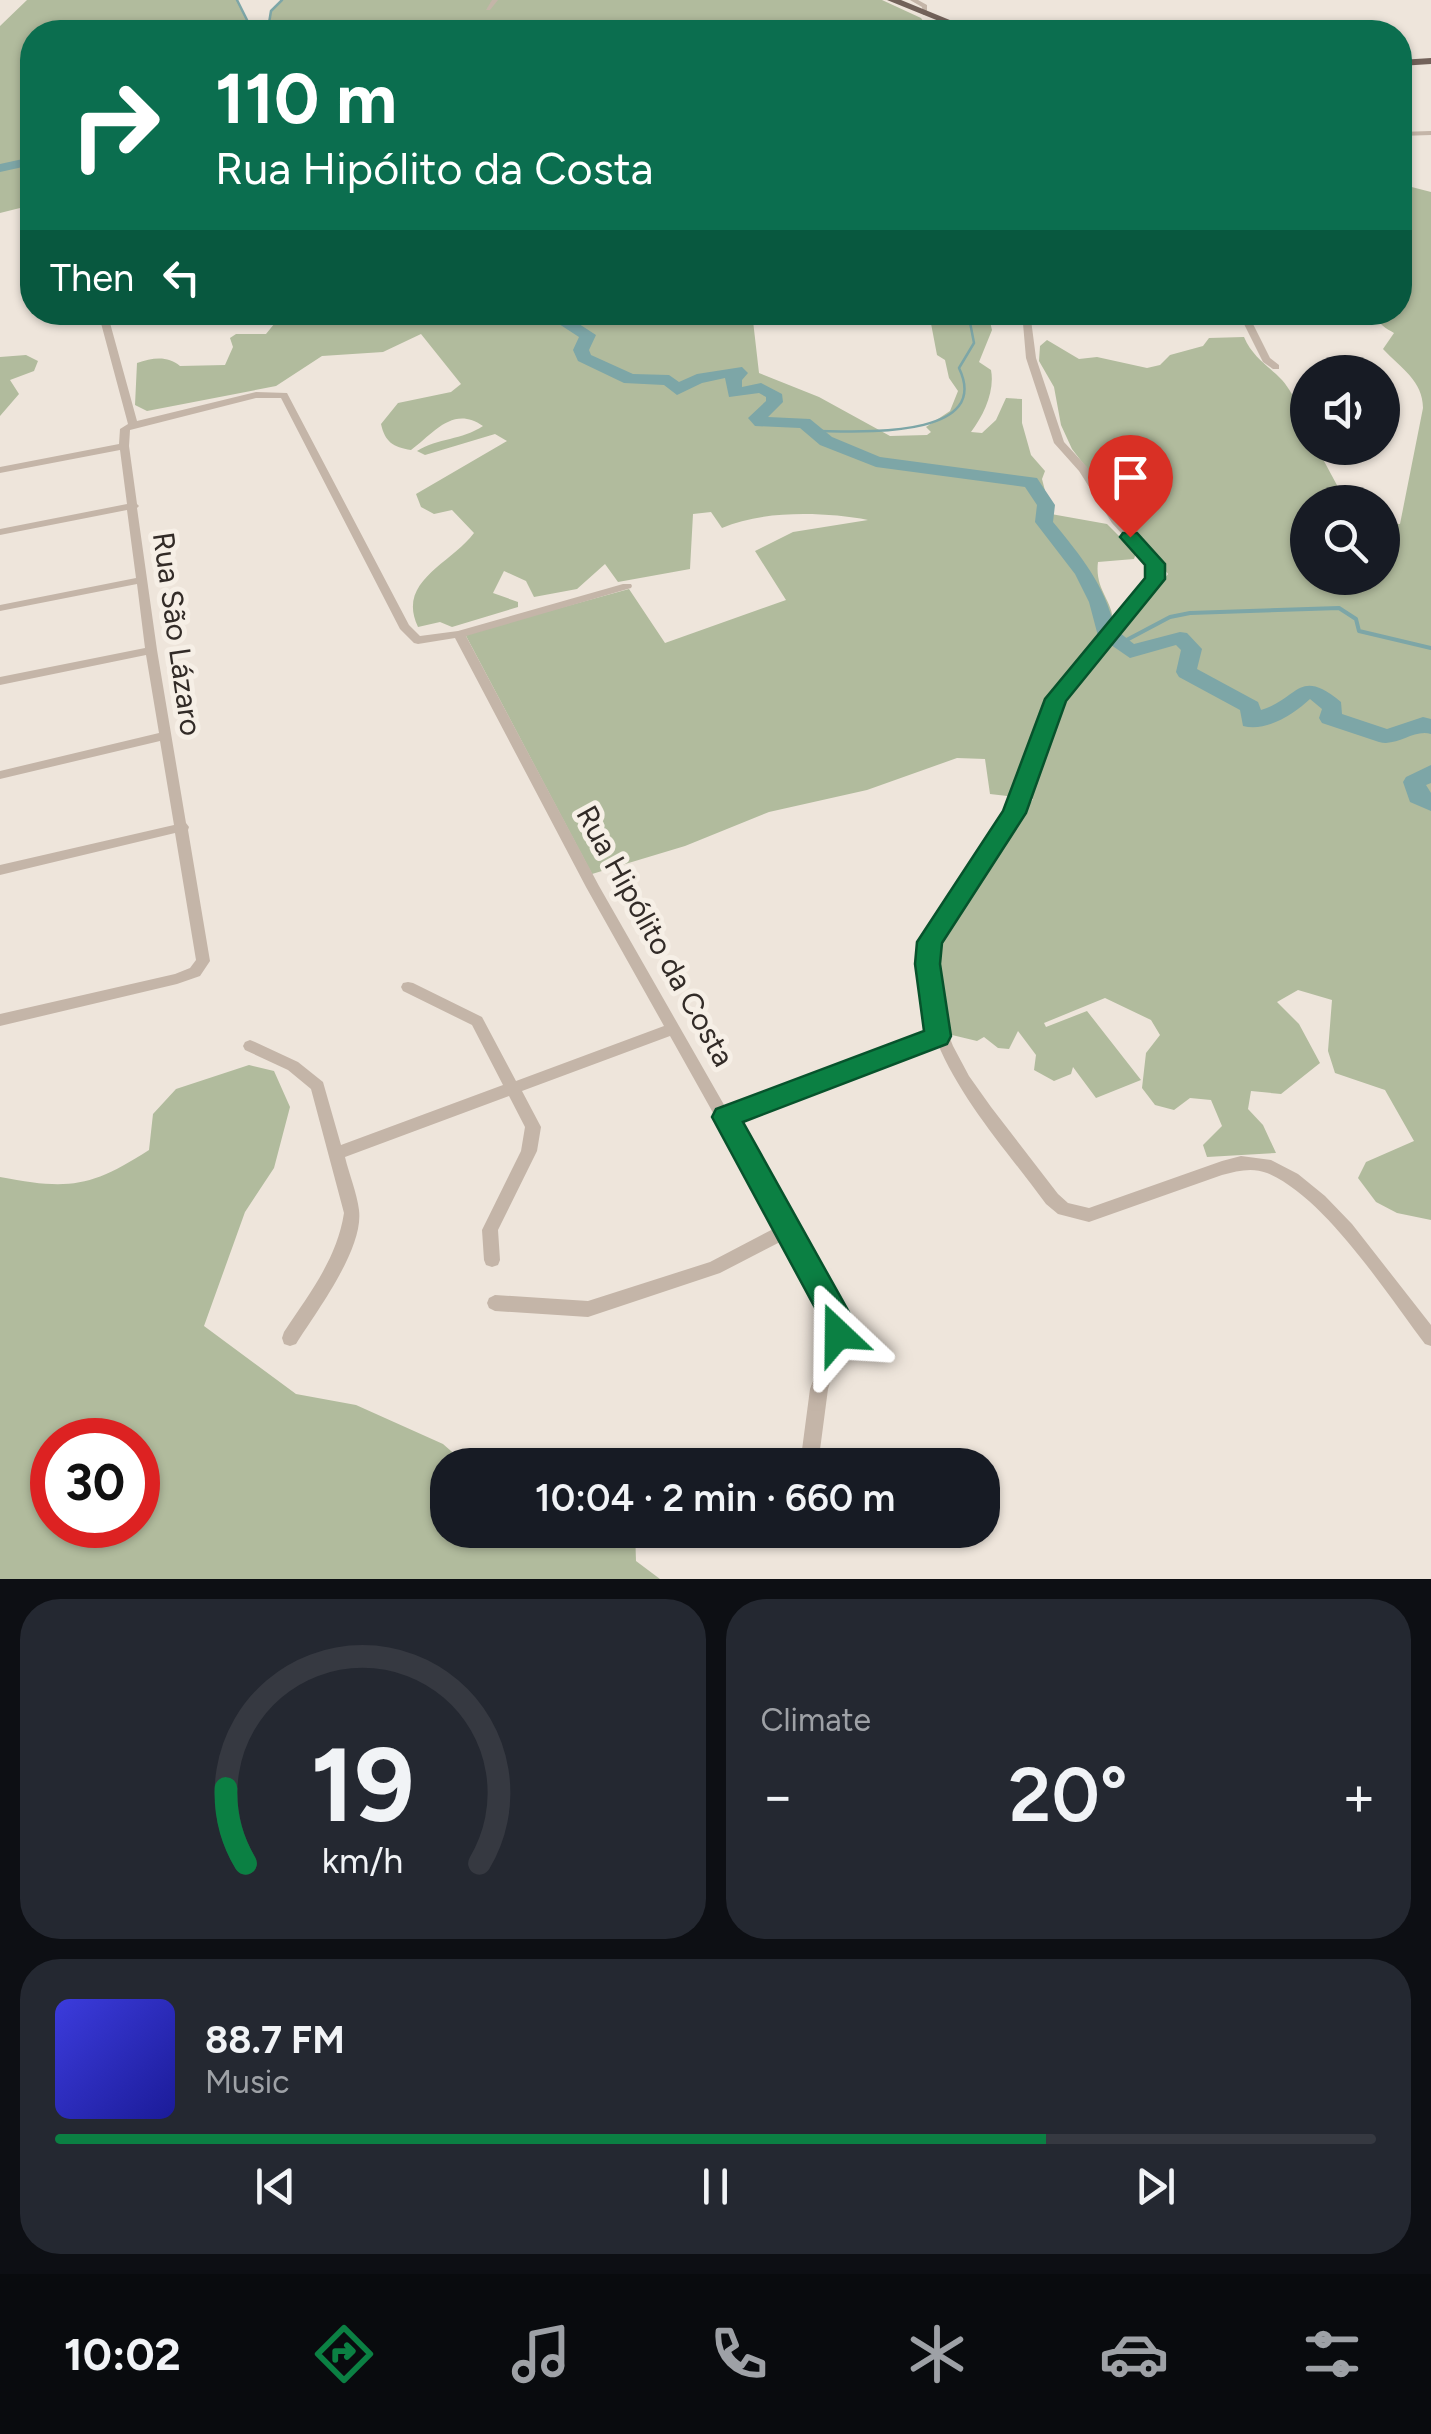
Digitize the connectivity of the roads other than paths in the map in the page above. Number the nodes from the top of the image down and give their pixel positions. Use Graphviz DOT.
graph roads {
  1 [pos="495,0"];
  2 [pos="914,0"];
  3 [pos="896,2"];
  4 [pos="488,9"];
  5 [pos="926,14"];
  6 [pos="926,20"];
  7 [pos="932,20"];
  8 [pos="106,325"];
  9 [pos="1027,325"];
  10 [pos="1248,325"];
  11 [pos="1276,367"];
  12 [pos="133,424"];
  13 [pos="124,446"];
  14 [pos="0,470"];
  15 [pos="134,506"];
  16 [pos="0,532"];
  17 [pos="143,580"];
  18 [pos="626,586"];
  19 [pos="0,608"];
  20 [pos="459,634"];
  21 [pos="152,650"];
  22 [pos="0,681"];
  23 [pos="165,736"];
  24 [pos="0,774"];
  25 [pos="183,827"];
  26 [pos="0,870"];
  27 [pos="408,987"];
  28 [pos="0,1020"];
  29 [pos="674,1028"];
  30 [pos="938,1036"];
  31 [pos="250,1046"];
  32 [pos="511,1089"];
  33 [pos="726,1117"];
  34 [pos="338,1153"];
  35 [pos="786,1231"];
  36 [pos="492,1260"];
  37 [pos="494,1302"];
  38 [pos="290,1338"];
  39 [pos="1431,1338"];
  40 [pos="811,1448"];
  1 -- 4 [label="street"];
  2 -- 5 [label="street"];
  3 -- 5 [label="main road"];
  3 -- 6 [label="main road"];
  5 -- 7 [label="main road"];
  8 -- 12 [label="street"];
  9 -- 30 [label="street"];
  10 -- 11 [label="street"];
  12 -- 13 [label="street"];
  12 -- 20 [label="street"];
  13 -- 14 [label="street"];
  13 -- 15 [label="street, Rua São Lázaro"];
  15 -- 16 [label="street"];
  15 -- 17 [label="street, Rua São Lázaro"];
  17 -- 19 [label="street"];
  17 -- 21 [label="street, Rua São Lázaro"];
  18 -- 20 [label="street"];
  20 -- 29 [label="street, Rua Hipólito da Costa"];
  21 -- 22 [label="street"];
  21 -- 23 [label="street, Rua São Lázaro"];
  23 -- 24 [label="street"];
  23 -- 25 [label="street, Rua São Lázaro"];
  25 -- 26 [label="street"];
  25 -- 28 [label="street, Rua São Lázaro"];
  27 -- 32 [label="street"];
  29 -- 32 [label="street"];
  29 -- 33 [label="street, Rua Hipólito da Costa"];
  30 -- 33 [label="street"];
  30 -- 39 [label="street"];
  31 -- 34 [label="street"];
  32 -- 34 [label="street"];
  32 -- 36 [label="street"];
  33 -- 35 [label="street, Rua Hipólito da Costa"];
  34 -- 38 [label="street"];
  35 -- 37 [label="street"];
  35 -- 40 [label="street, Rua Hipólito da Costa"];
}
